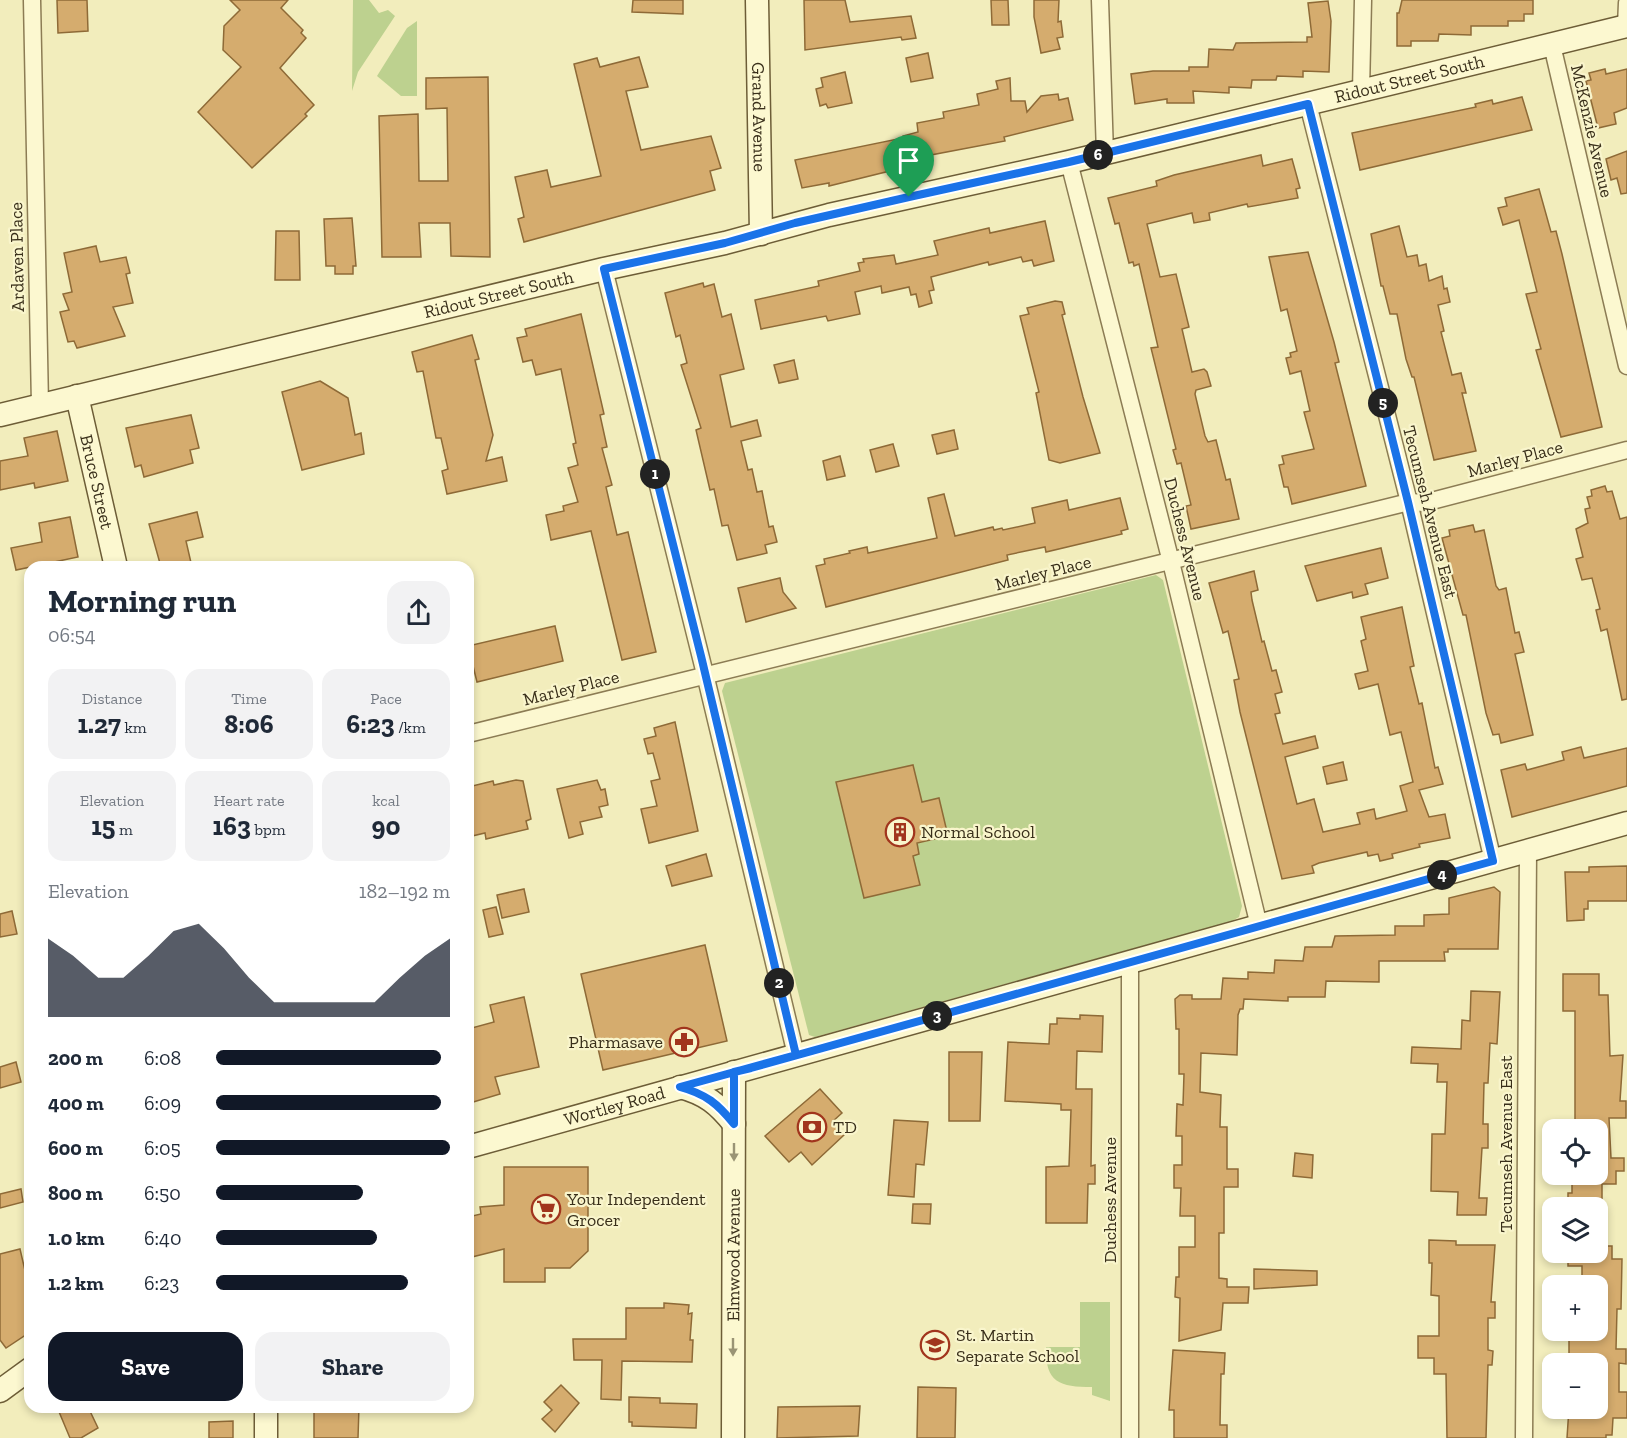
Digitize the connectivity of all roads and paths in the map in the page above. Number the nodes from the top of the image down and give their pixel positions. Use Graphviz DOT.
graph roads {
  1 [pos="32,0"];
  2 [pos="757,0"];
  3 [pos="1100,0"];
  4 [pos="1363,0"];
  5 [pos="1627,3"];
  6 [pos="1627,26"];
  7 [pos="1552,45"];
  8 [pos="1361,91"];
  9 [pos="1308,104"];
  10 [pos="1105,154"];
  11 [pos="1069,162"];
  12 [pos="761,234"];
  13 [pos="604,269"];
  14 [pos="1627,366"];
  15 [pos="77,396"];
  16 [pos="40,405"];
  17 [pos="0,415"];
  18 [pos="1627,450"];
  19 [pos="1408,502"];
  20 [pos="115,561"];
  21 [pos="1171,562"];
  22 [pos="705,674"];
  23 [pos="474,732"];
  24 [pos="1627,823"];
  25 [pos="1528,851"];
  26 [pos="1493,861"];
  27 [pos="1259,926"];
  28 [pos="1130,962"];
  29 [pos="796,1055"];
  30 [pos="734,1072"];
  31 [pos="680,1087"];
  32 [pos="734,1124"];
  33 [pos="474,1145"];
  34 [pos="24,1374"];
  35 [pos="0,1391"];
  36 [pos="266,1413"];
  37 [pos="266,1438"];
  38 [pos="733,1438"];
  39 [pos="1130,1438"];
  40 [pos="1524,1438"];
  1 -- 16 [label="street, Ardaven Place"];
  2 -- 12 [label="street, Grand Avenue"];
  3 -- 10 [label="street"];
  4 -- 8 [label="street"];
  5 -- 6 [label="street"];
  6 -- 7 [label="street, Ridout Street South"];
  7 -- 8 [label="street, Ridout Street South"];
  7 -- 14 [label="street, McKenzie Avenue"];
  8 -- 9 [label="street, Ridout Street South"];
  9 -- 10 [label="street, Ridout Street South"];
  9 -- 19 [label="street, Tecumseh Avenue East"];
  10 -- 11 [label="street, Ridout Street South"];
  11 -- 12 [label="street, Ridout Street South"];
  11 -- 21 [label="street, Duchess Avenue"];
  12 -- 13 [label="street, Ridout Street South"];
  13 -- 15 [label="street, Ridout Street South"];
  13 -- 22 [label="street"];
  15 -- 16 [label="street, Ridout Street South"];
  15 -- 20 [label="street, Bruce Street"];
  16 -- 17 [label="street, Ridout Street South"];
  18 -- 19 [label="street, Marley Place"];
  19 -- 21 [label="street, Marley Place"];
  19 -- 26 [label="street, Tecumseh Avenue East"];
  21 -- 22 [label="street, Marley Place"];
  21 -- 27 [label="street, Duchess Avenue"];
  22 -- 23 [label="street, Marley Place"];
  22 -- 29 [label="street"];
  24 -- 25 [label="street, Wortley Road"];
  25 -- 26 [label="street, Wortley Road"];
  25 -- 40 [label="street, Tecumseh Avenue East"];
  26 -- 27 [label="street, Wortley Road"];
  27 -- 28 [label="street, Wortley Road"];
  28 -- 29 [label="street, Wortley Road"];
  28 -- 39 [label="street, Duchess Avenue"];
  29 -- 30 [label="street, Wortley Road"];
  30 -- 31 [label="street, Wortley Road"];
  30 -- 32 [label="street, Elmwood Avenue"];
  31 -- 32 [label="street"];
  31 -- 33 [label="street, Wortley Road"];
  32 -- 38 [label="street, Elmwood Avenue, one-way"];
  34 -- 35 [label="street"];
  36 -- 37 [label="street"];
}
